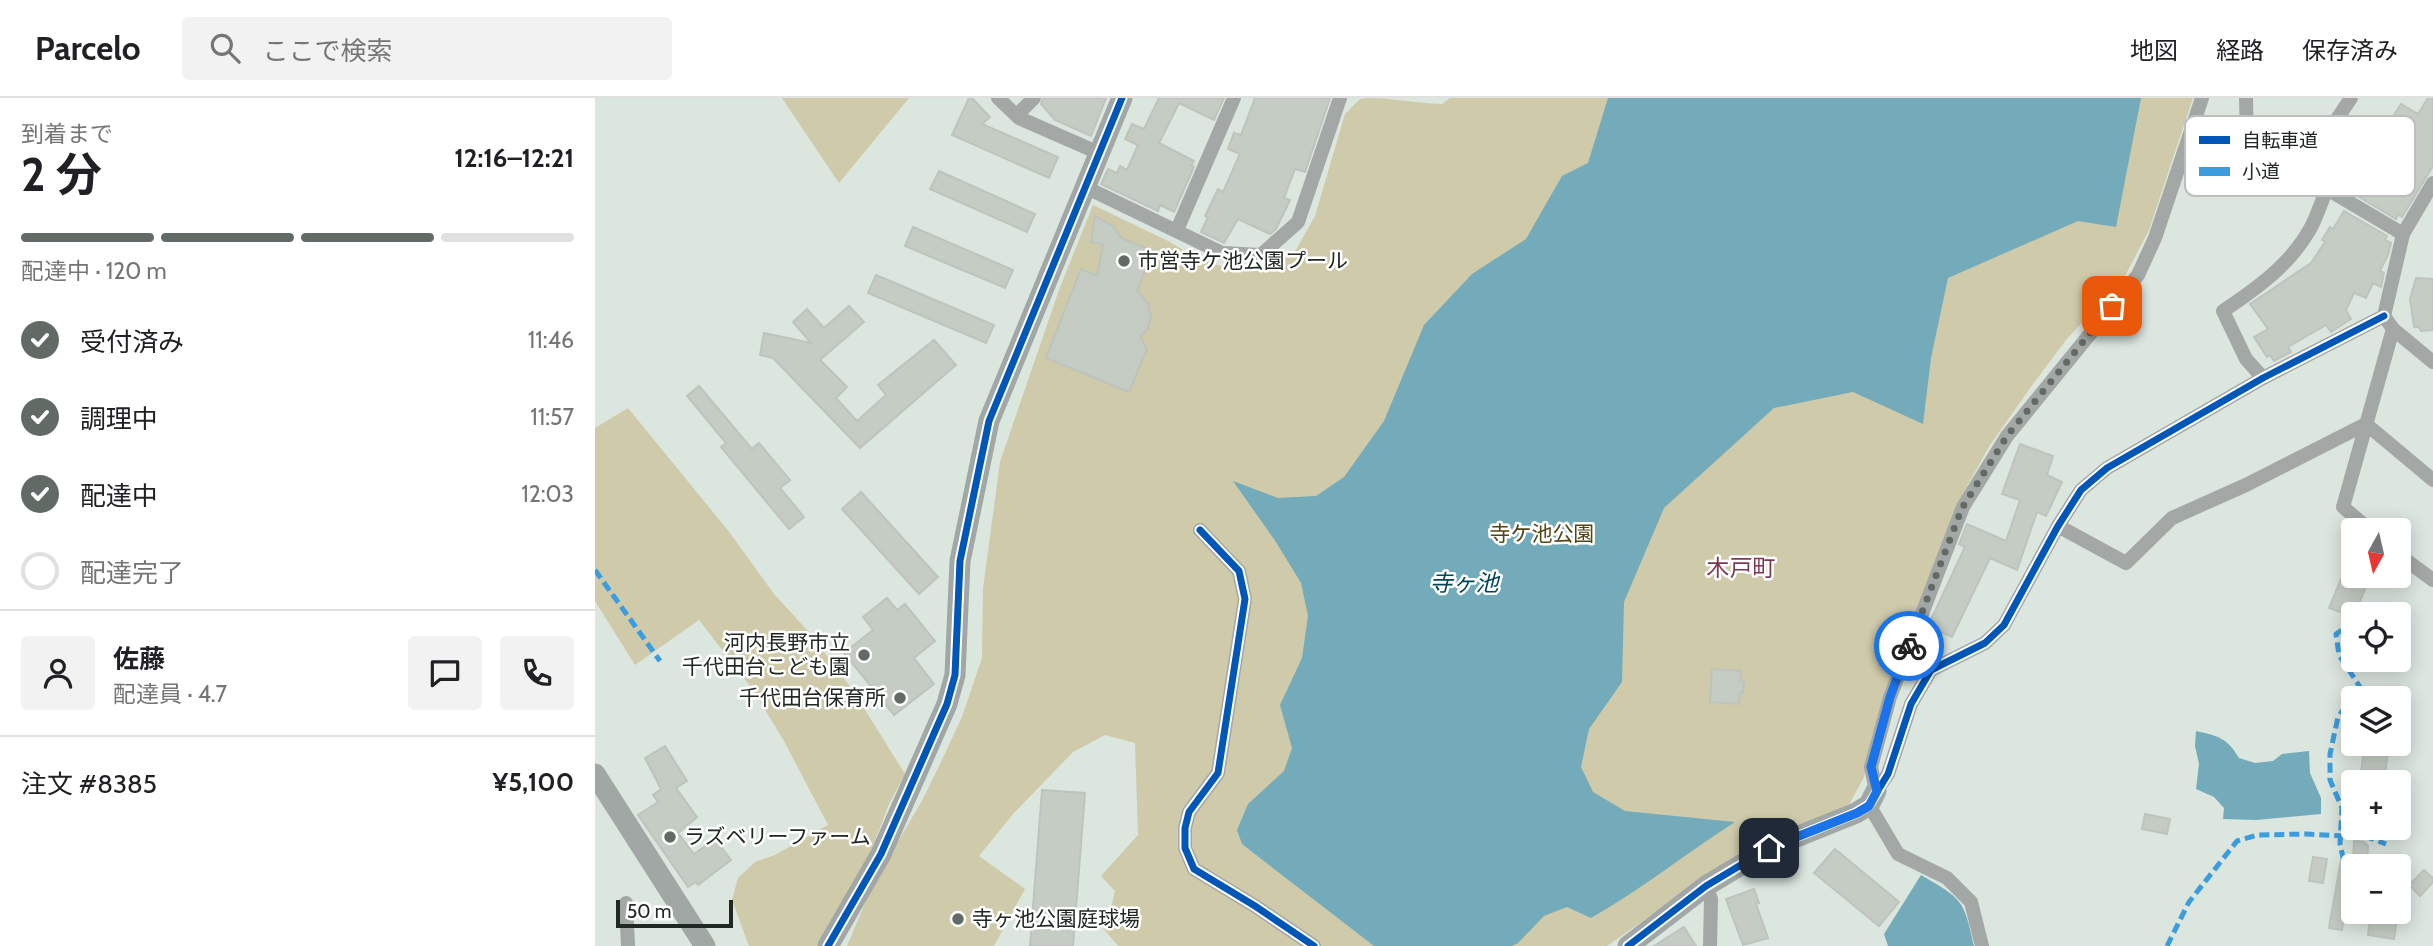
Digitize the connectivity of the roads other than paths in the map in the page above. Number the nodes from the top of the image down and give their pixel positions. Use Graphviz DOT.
graph roads {
  1 [pos="998,98"];
  2 [pos="1034,98"];
  3 [pos="1234,98"];
  4 [pos="1339,98"];
  5 [pos="2203,98"];
  6 [pos="2246,98"];
  7 [pos="2351,98"];
  8 [pos="1117,101"];
  9 [pos="1017,116"];
  10 [pos="2197,116"];
  11 [pos="2246,116"];
  12 [pos="2339,116"];
  13 [pos="2185,150"];
  14 [pos="1099,153"];
  15 [pos="2433,183"];
  16 [pos="1085,187"];
  17 [pos="2324,196"];
  18 [pos="2339,196"];
  19 [pos="1177,230"];
  20 [pos="2403,234"];
  21 [pos="2384,316"];
  22 [pos="2393,329"];
  23 [pos="2433,362"];
  24 [pos="2263,378"];
  25 [pos="2366,424"];
  26 [pos="2433,480"];
  27 [pos="2356,518"];
  28 [pos="2058,526"];
  29 [pos="1200,530"];
  30 [pos="2411,564"];
  31 [pos="2433,580"];
  32 [pos="595,774"];
  33 [pos="1873,798"];
  34 [pos="1706,886"];
  35 [pos="626,903"];
  36 [pos="628,946"];
  37 [pos="705,946"];
  38 [pos="828,946"];
  39 [pos="1314,946"];
  40 [pos="1629,946"];
  41 [pos="1710,946"];
  42 [pos="1982,946"];
  1 -- 9 [label="street"];
  2 -- 9 [label="street"];
  3 -- 19 [label="street"];
  4 -- 19 [label="street"];
  5 -- 10 [label="street"];
  6 -- 11 [label="street"];
  7 -- 12 [label="street"];
  8 -- 14 [label="street"];
  9 -- 14 [label="street"];
  13 -- 33 [label="street"];
  14 -- 16 [label="street"];
  15 -- 20 [label="street"];
  16 -- 19 [label="street"];
  16 -- 38 [label="street"];
  17 -- 24 [label="street"];
  18 -- 20 [label="street"];
  20 -- 21 [label="street"];
  21 -- 22 [label="street"];
  21 -- 24 [label="street"];
  22 -- 23 [label="street"];
  22 -- 25 [label="street"];
  24 -- 28 [label="street"];
  25 -- 26 [label="street"];
  25 -- 27 [label="street"];
  25 -- 28 [label="street"];
  28 -- 33 [label="street"];
  29 -- 39 [label="street"];
  30 -- 31 [label="street"];
  32 -- 37 [label="street"];
  33 -- 34 [label="street"];
  33 -- 42 [label="street"];
  34 -- 40 [label="street"];
  34 -- 41 [label="street"];
  35 -- 36 [label="street"];
}
